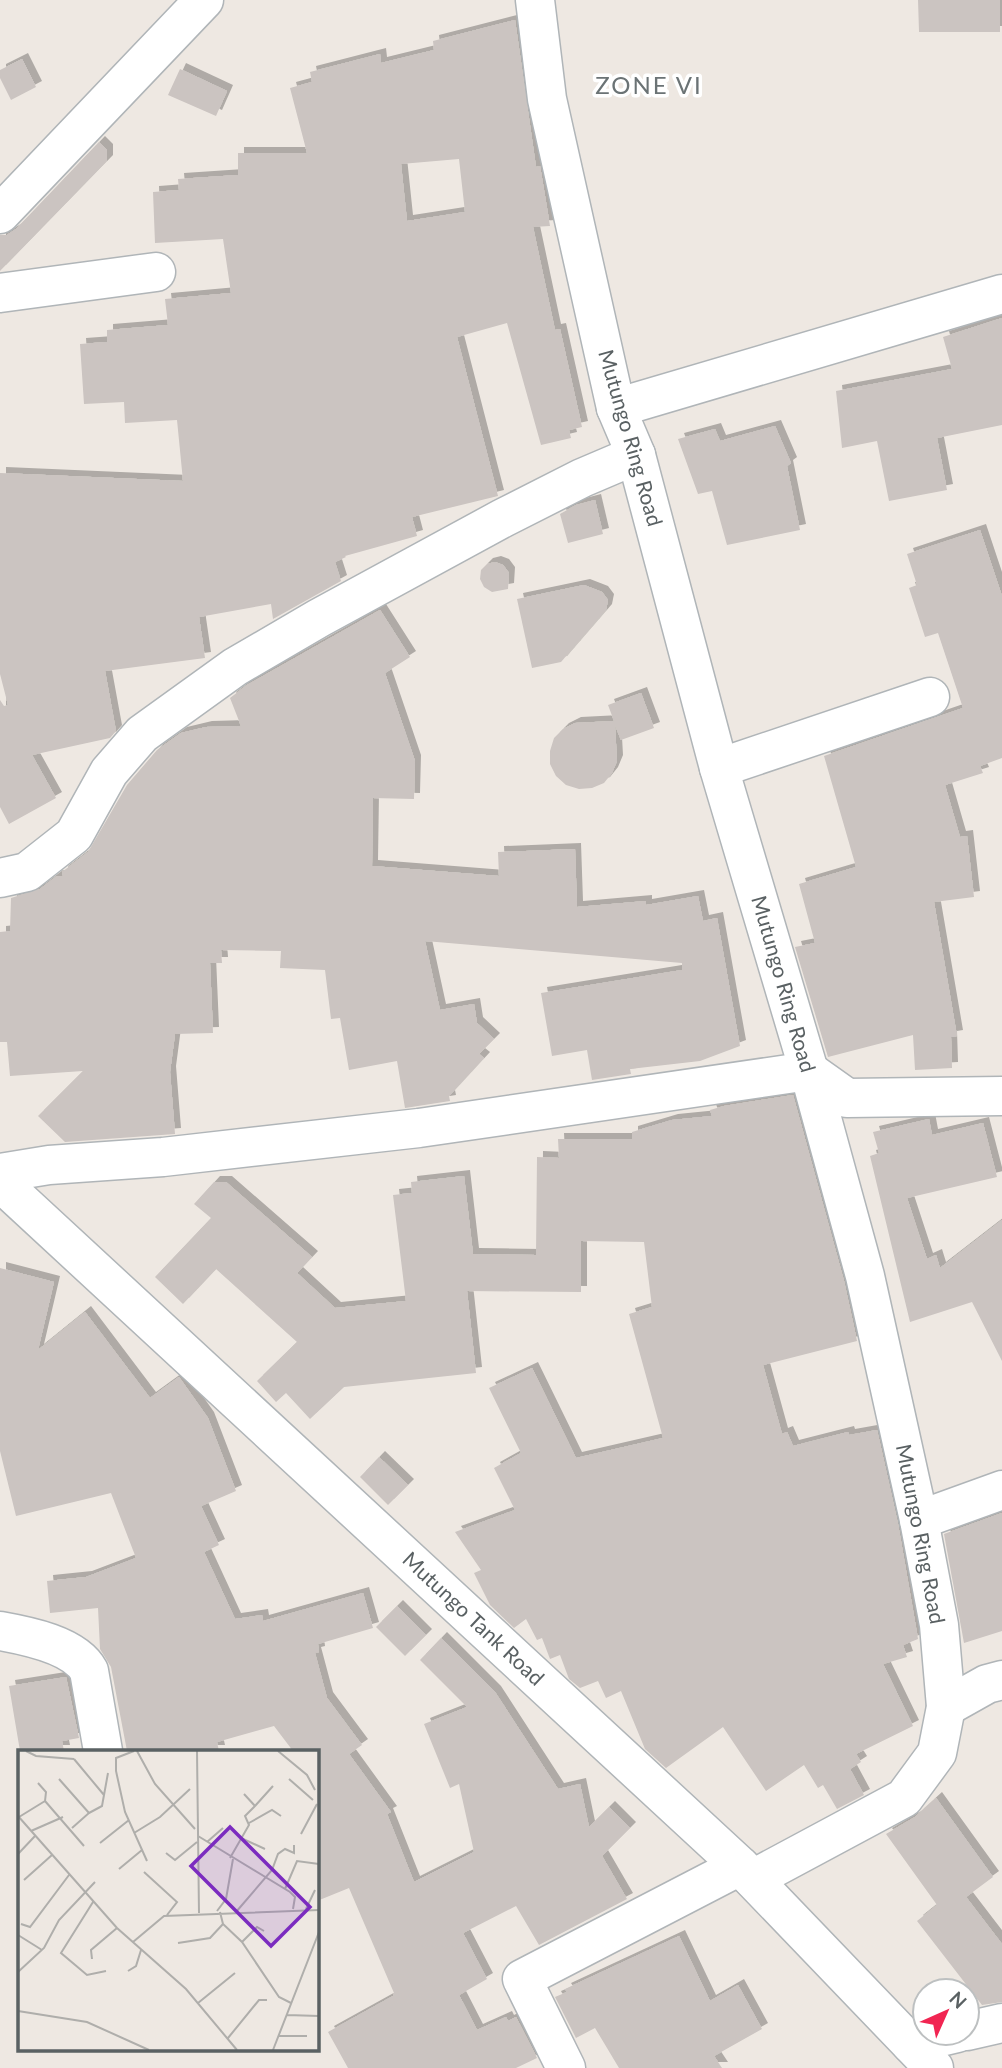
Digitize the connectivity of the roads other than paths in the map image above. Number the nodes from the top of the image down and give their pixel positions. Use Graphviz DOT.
graph roads {
  1 [pos="204,0"];
  2 [pos="535,0"];
  3 [pos="0,215"];
  4 [pos="156,272"];
  5 [pos="0,293"];
  6 [pos="1002,294"];
  7 [pos="616,408"];
  8 [pos="636,455"];
  9 [pos="930,697"];
  10 [pos="719,768"];
  11 [pos="0,878"];
  12 [pos="809,1071"];
  13 [pos="1002,1096"];
  14 [pos="0,1173"];
  15 [pos="0,1182"];
  16 [pos="1002,1490"];
  17 [pos="919,1520"];
  18 [pos="0,1631"];
  19 [pos="1002,1679"];
  20 [pos="946,1707"];
  21 [pos="103,1750"];
  22 [pos="747,1873"];
  23 [pos="1002,2023"];
  24 [pos="981,2028"];
  25 [pos="922,2056"];
  26 [pos="566,2068"];
  1 -- 3 [label="street"];
  2 -- 7 [label="street, Mutungo Ring Road"];
  4 -- 5 [label="street"];
  6 -- 7 [label="street"];
  7 -- 8 [label="street, Mutungo Ring Road"];
  8 -- 10 [label="street, Mutungo Ring Road"];
  8 -- 11 [label="street"];
  9 -- 10 [label="street"];
  10 -- 12 [label="street, Mutungo Ring Road"];
  12 -- 13 [label="street"];
  12 -- 14 [label="street"];
  12 -- 17 [label="street, Mutungo Ring Road"];
  15 -- 22 [label="street, Mutungo Tank Road"];
  16 -- 17 [label="street"];
  17 -- 20 [label="street, Mutungo Ring Road"];
  18 -- 21 [label="street"];
  19 -- 20 [label="street"];
  20 -- 22 [label="street, Mutungo Ring Road"];
  22 -- 25 [label="street, Mutungo Tank Road"];
  22 -- 26 [label="street, Mutungo Ring Road"];
  23 -- 24 [label="street"];
}
